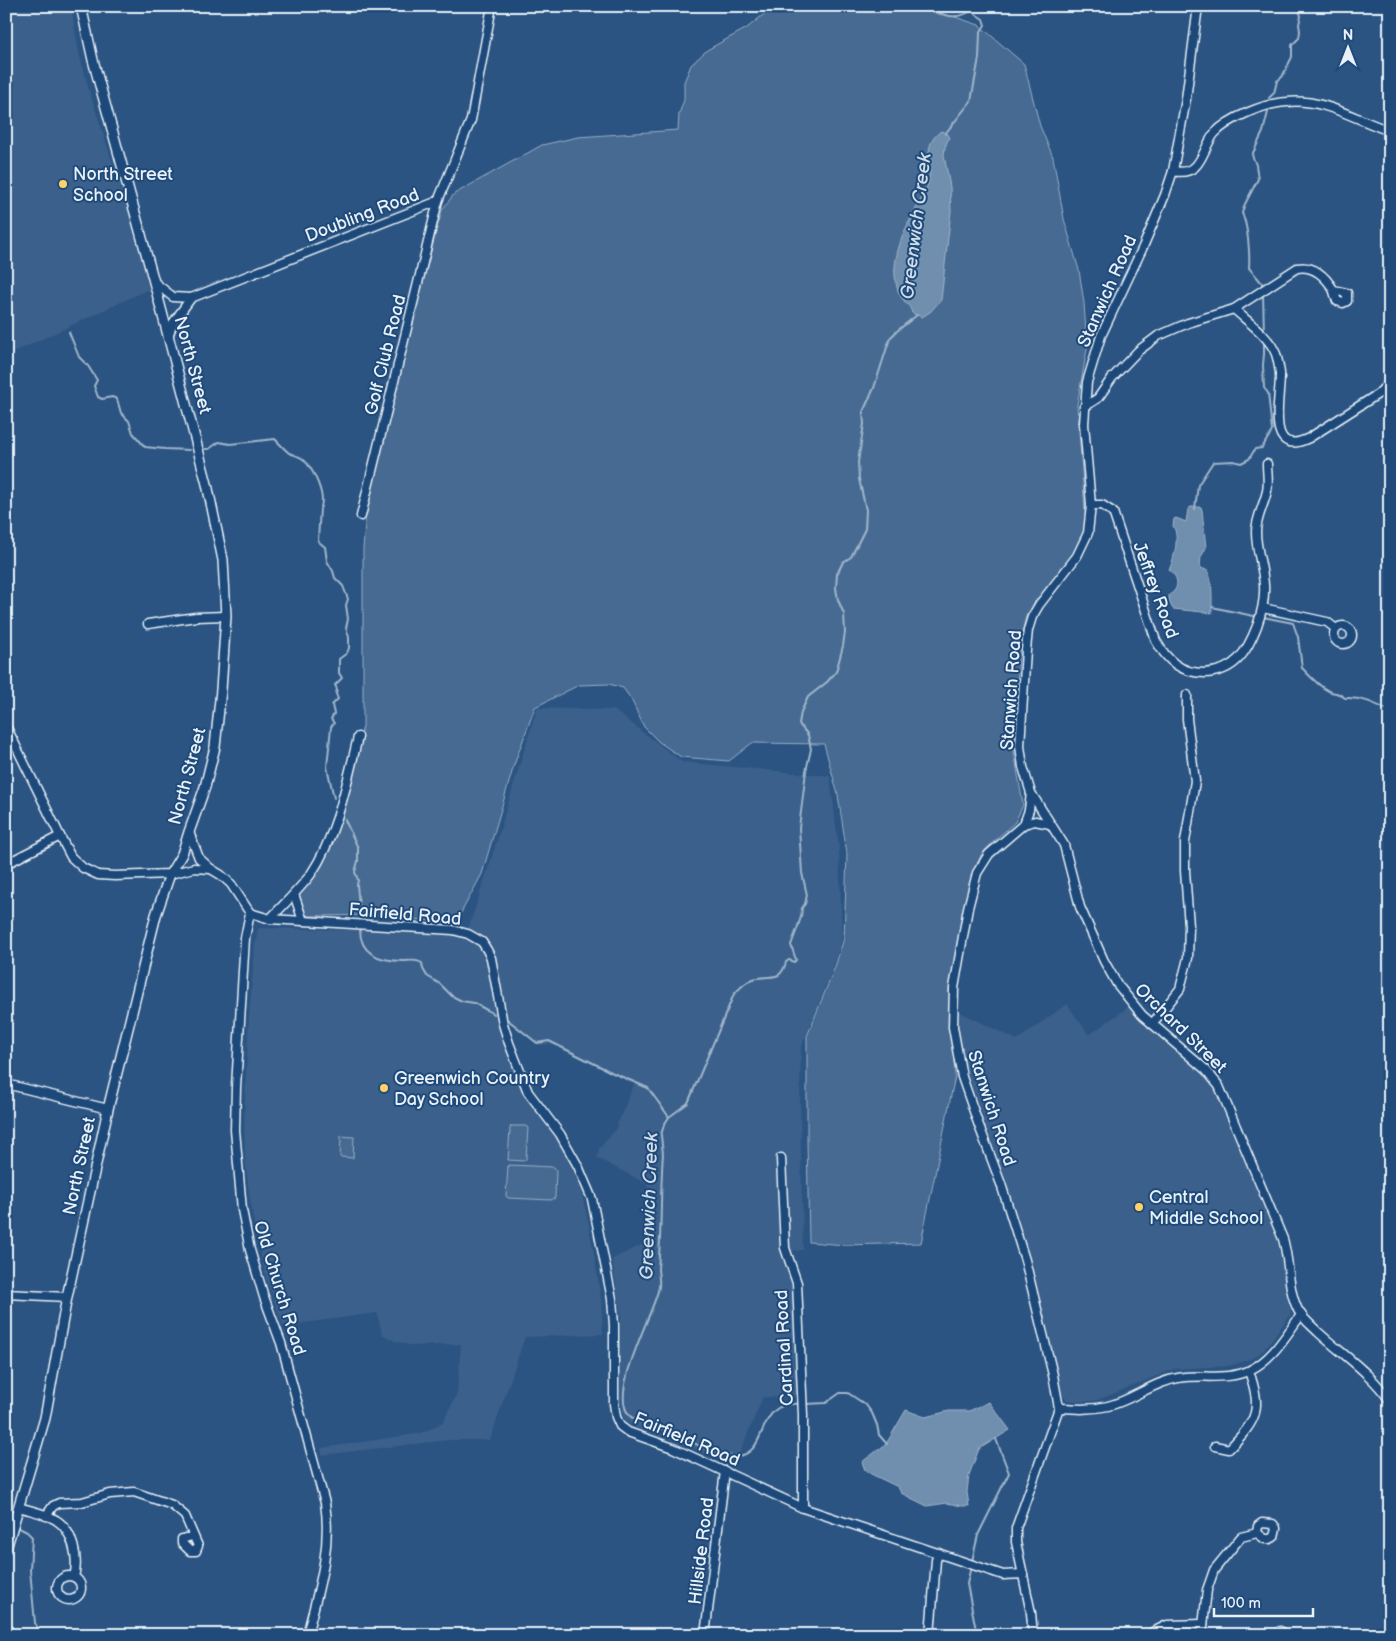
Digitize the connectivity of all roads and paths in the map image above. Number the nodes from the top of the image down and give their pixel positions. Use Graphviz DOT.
graph roads {
  1 [pos="81,6"];
  2 [pos="492,6"];
  3 [pos="1198,6"];
  4 [pos="1390,131"];
  5 [pos="1173,171"];
  6 [pos="438,201"];
  7 [pos="154,282"];
  8 [pos="1334,290"];
  9 [pos="192,298"];
  10 [pos="1234,309"];
  11 [pos="168,337"];
  12 [pos="1390,382"];
  13 [pos="1084,407"];
  14 [pos="1266,464"];
  15 [pos="1091,505"];
  16 [pos="361,516"];
  17 [pos="1263,608"];
  18 [pos="226,616"];
  19 [pos="148,624"];
  20 [pos="1336,629"];
  21 [pos="1187,695"];
  22 [pos="6,726"];
  23 [pos="358,737"];
  24 [pos="1031,793"];
  25 [pos="1024,824"];
  26 [pos="1050,824"];
  27 [pos="190,832"];
  28 [pos="60,836"];
  29 [pos="6,864"];
  30 [pos="211,869"];
  31 [pos="170,874"];
  32 [pos="294,894"];
  33 [pos="250,913"];
  34 [pos="270,919"];
  35 [pos="303,921"];
  36 [pos="1152,1024"];
  37 [pos="6,1084"];
  38 [pos="108,1109"];
  39 [pos="781,1158"];
  40 [pos="6,1294"];
  41 [pos="67,1297"];
  42 [pos="1301,1315"];
  43 [pos="1249,1371"];
  44 [pos="1390,1401"];
  45 [pos="1059,1408"];
  46 [pos="1215,1446"];
  47 [pos="725,1471"];
  48 [pos="19,1507"];
  49 [pos="803,1508"];
  50 [pos="46,1516"];
  51 [pos="1257,1533"];
  52 [pos="192,1536"];
  53 [pos="6,1549"];
  54 [pos="939,1553"];
  55 [pos="1023,1574"];
  56 [pos="74,1577"];
  57 [pos="1203,1624"];
  58 [pos="307,1635"];
  59 [pos="705,1635"];
  60 [pos="930,1635"];
  61 [pos="1033,1635"];
  62 [pos="1147,1635"];
  63 [pos="1202,1635"];
  1 -- 7 [label="main road, North Street"];
  2 -- 6 [label="street, Doubling Road"];
  3 -- 5 [label="street, Stanwich Road"];
  4 -- 5 [label="street"];
  5 -- 13 [label="street, Stanwich Road"];
  6 -- 9 [label="street, Doubling Road"];
  6 -- 16 [label="street, Golf Club Road"];
  7 -- 9 [label="street"];
  7 -- 11 [label="main road, North Street"];
  8 -- 10 [label="street"];
  9 -- 11 [label="street"];
  10 -- 12 [label="street"];
  10 -- 13 [label="street"];
  11 -- 18 [label="main road, North Street"];
  13 -- 15 [label="street, Stanwich Road"];
  14 -- 17 [label="street, Jeffrey Road"];
  15 -- 17 [label="street, Jeffrey Road"];
  15 -- 24 [label="street, Stanwich Road"];
  17 -- 20 [label="street"];
  18 -- 19 [label="street"];
  18 -- 27 [label="main road, North Street"];
  21 -- 36 [label="street"];
  22 -- 28 [label="street"];
  23 -- 32 [label="street"];
  24 -- 25 [label="street, Stanwich Road"];
  24 -- 26 [label="street, Orchard Street"];
  25 -- 26 [label="street"];
  25 -- 45 [label="street, Stanwich Road"];
  26 -- 36 [label="street, Orchard Street"];
  27 -- 30 [label="street"];
  27 -- 31 [label="main road, North Street"];
  28 -- 29 [label="street"];
  28 -- 31 [label="street"];
  30 -- 31 [label="street"];
  30 -- 33 [label="street"];
  31 -- 38 [label="main road, North Street"];
  32 -- 34 [label="street"];
  32 -- 35 [label="street"];
  33 -- 34 [label="street, Fairfield Road"];
  33 -- 58 [label="street, Old Church Road"];
  34 -- 35 [label="street, Fairfield Road"];
  35 -- 47 [label="street, Fairfield Road"];
  36 -- 42 [label="street, Orchard Street"];
  37 -- 38 [label="street"];
  38 -- 41 [label="main road, North Street"];
  39 -- 49 [label="street, Cardinal Road"];
  40 -- 41 [label="street"];
  41 -- 48 [label="main road, North Street"];
  42 -- 43 [label="street"];
  42 -- 44 [label="street, Orchard Street"];
  43 -- 45 [label="street"];
  43 -- 46 [label="street"];
  45 -- 55 [label="street"];
  47 -- 49 [label="street, Fairfield Road"];
  47 -- 59 [label="street, Hillside Road"];
  48 -- 50 [label="street"];
  48 -- 53 [label="main road, North Street"];
  49 -- 54 [label="street, Fairfield Road"];
  50 -- 52 [label="street"];
  50 -- 56 [label="street"];
  51 -- 57 [label="street"];
  54 -- 55 [label="street, Fairfield Road"];
  54 -- 60 [label="street"];
  55 -- 61 [label="street"];
  57 -- 62 [label="street"];
  57 -- 63 [label="street"];
}
